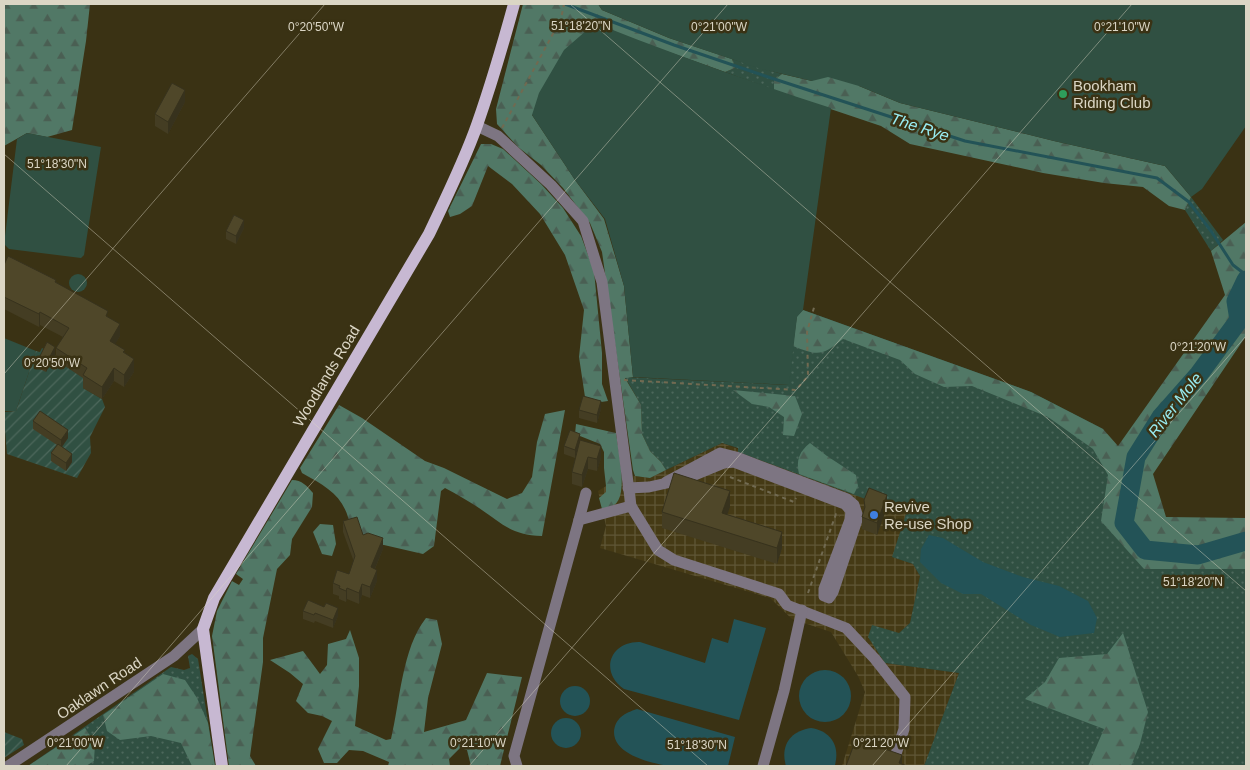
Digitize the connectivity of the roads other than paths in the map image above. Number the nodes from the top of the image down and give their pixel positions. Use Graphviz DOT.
graph roads {
  1 [pos="514,4"];
  2 [pos="477,126"];
  3 [pos="725,459"];
  4 [pos="628,488"];
  5 [pos="586,493"];
  6 [pos="631,506"];
  7 [pos="579,520"];
  8 [pos="802,610"];
  9 [pos="203,629"];
  10 [pos="895,757"];
  11 [pos="8,766"];
  12 [pos="222,766"];
  13 [pos="517,766"];
  14 [pos="763,766"];
  1 -- 2 [label="main road, Woodlands Road"];
  2 -- 4 [label="street"];
  2 -- 9 [label="main road, Woodlands Road"];
  3 -- 3 [label="street"];
  3 -- 4 [label="street"];
  4 -- 6 [label="street"];
  5 -- 7 [label="street"];
  6 -- 7 [label="street"];
  6 -- 8 [label="street"];
  7 -- 13 [label="street"];
  8 -- 10 [label="street"];
  8 -- 14 [label="street"];
  9 -- 11 [label="street, Oaklawn Road"];
  9 -- 12 [label="main road, Woodlands Road"];
}
